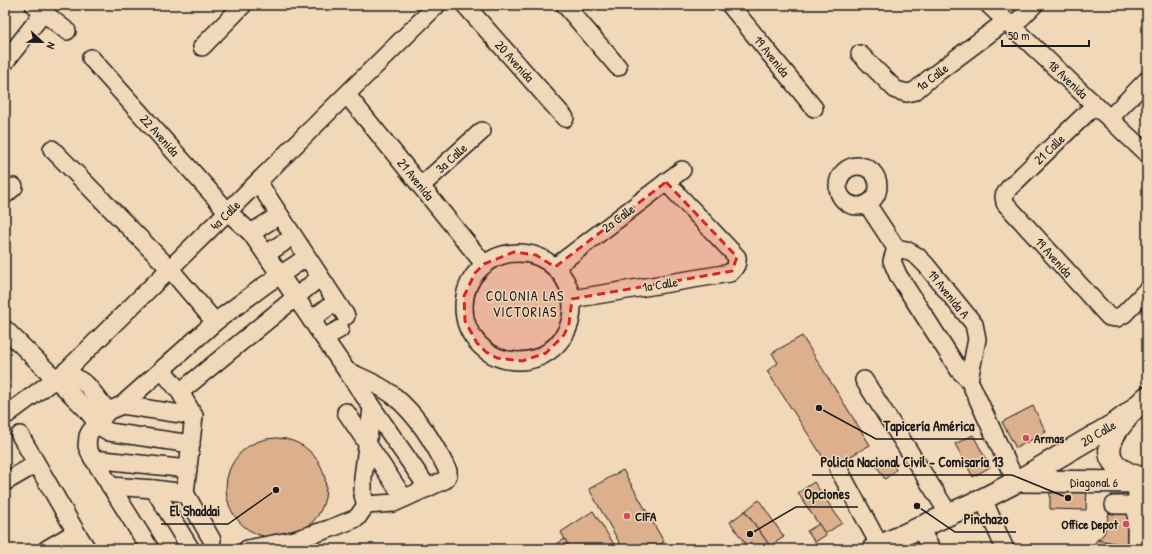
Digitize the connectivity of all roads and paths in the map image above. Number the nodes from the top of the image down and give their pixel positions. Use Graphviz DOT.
graph roads {
  1 [pos="243,5"];
  2 [pos="437,5"];
  3 [pos="465,5"];
  4 [pos="565,5"];
  5 [pos="730,5"];
  6 [pos="989,5"];
  7 [pos="1034,5"];
  8 [pos="38,9"];
  9 [pos="1009,24"];
  10 [pos="67,31"];
  11 [pos="202,47"];
  12 [pos="860,54"];
  13 [pos="91,58"];
  14 [pos="5,62"];
  15 [pos="618,67"];
  16 [pos="1147,80"];
  17 [pos="347,95"];
  18 [pos="1095,104"];
  19 [pos="814,108"];
  20 [pos="565,118"];
  21 [pos="1110,118"];
  22 [pos="482,131"];
  23 [pos="52,149"];
  24 [pos="1147,154"];
  25 [pos="682,170"];
  26 [pos="258,182"];
  27 [pos="666,182"];
  28 [pos="421,186"];
  29 [pos="1004,196"];
  30 [pos="867,204"];
  31 [pos="228,212"];
  32 [pos="273,219"];
  33 [pos="251,233"];
  34 [pos="283,243"];
  35 [pos="896,248"];
  36 [pos="266,254"];
  37 [pos="301,261"];
  38 [pos="484,264"];
  39 [pos="555,267"];
  40 [pos="170,269"];
  41 [pos="280,275"];
  42 [pos="313,283"];
  43 [pos="1147,290"];
  44 [pos="295,296"];
  45 [pos="572,299"];
  46 [pos="327,308"];
  47 [pos="311,320"];
  48 [pos="215,322"];
  49 [pos="5,329"];
  50 [pos="324,338"];
  51 [pos="162,370"];
  52 [pos="347,371"];
  53 [pos="60,375"];
  54 [pos="864,380"];
  55 [pos="968,380"];
  56 [pos="180,392"];
  57 [pos="1147,396"];
  58 [pos="115,408"];
  59 [pos="372,408"];
  60 [pos="346,412"];
  61 [pos="1131,412"];
  62 [pos="5,416"];
  63 [pos="194,416"];
  64 [pos="96,424"];
  65 [pos="20,435"];
  66 [pos="191,444"];
  67 [pos="368,445"];
  68 [pos="93,459"];
  69 [pos="36,464"];
  70 [pos="838,468"];
  71 [pos="188,469"];
  72 [pos="1144,481"];
  73 [pos="5,482"];
  74 [pos="1017,482"];
  75 [pos="110,486"];
  76 [pos="428,488"];
  77 [pos="154,489"];
  78 [pos="185,493"];
  79 [pos="404,498"];
  80 [pos="983,499"];
  81 [pos="1114,505"];
  82 [pos="1136,505"];
  83 [pos="366,506"];
  84 [pos="949,514"];
  85 [pos="920,528"];
  86 [pos="76,532"];
  87 [pos="212,540"];
  88 [pos="1136,540"];
  89 [pos="877,547"];
  90 [pos="190,548"];
  91 [pos="46,549"];
  92 [pos="87,549"];
  93 [pos="150,549"];
  94 [pos="247,549"];
  95 [pos="931,549"];
  96 [pos="1005,549"];
  1 -- 11 [label="street"];
  2 -- 17 [label="street, 4a Calle"];
  3 -- 20 [label="street, 20 Avenida"];
  4 -- 15 [label="street"];
  5 -- 19 [label="street, 19 Avenida"];
  6 -- 9 [label="street, 18 Avenida"];
  7 -- 9 [label="street, 1a Calle"];
  8 -- 10 [label="street"];
  8 -- 14 [label="street"];
  9 -- 12 [label="street, 1a Calle"];
  9 -- 18 [label="street, 18 Avenida"];
  13 -- 31 [label="street, 22 Avenida"];
  16 -- 21 [label="street"];
  17 -- 26 [label="street, 4a Calle"];
  17 -- 28 [label="street, 21 Avenida"];
  18 -- 21 [label="street, 18 Avenida"];
  18 -- 29 [label="street, 21 Calle"];
  21 -- 24 [label="street, 18 Avenida"];
  22 -- 28 [label="street, 3a Calle"];
  23 -- 40 [label="street"];
  25 -- 27 [label="street, 2a Calle"];
  26 -- 31 [label="street, 4a Calle"];
  26 -- 50 [label="street"];
  27 -- 39 [label="street, 2a Calle"];
  27 -- 45 [label="street, 1a Calle"];
  28 -- 38 [label="street, 21 Avenida"];
  29 -- 43 [label="street, 19 Avenida"];
  30 -- 35 [label="street"];
  31 -- 33 [label="street, 22 Avenida"];
  31 -- 40 [label="street, 4a Calle"];
  32 -- 33 [label="street"];
  33 -- 36 [label="street, 22 Avenida"];
  34 -- 36 [label="street"];
  35 -- 55 [label="street"];
  35 -- 55 [label="street, 19 Avenida A"];
  36 -- 41 [label="street, 22 Avenida"];
  37 -- 41 [label="street"];
  38 -- 39 [label="street"];
  38 -- 45 [label="street"];
  39 -- 45 [label="street"];
  40 -- 48 [label="street"];
  40 -- 53 [label="street, 4a Calle"];
  41 -- 44 [label="street, 22 Avenida"];
  41 -- 48 [label="street"];
  42 -- 44 [label="street"];
  44 -- 47 [label="street, 22 Avenida"];
  44 -- 56 [label="street"];
  46 -- 47 [label="street"];
  47 -- 50 [label="street, 22 Avenida"];
  48 -- 51 [label="street"];
  49 -- 53 [label="street"];
  50 -- 52 [label="street, 22 Avenida"];
  51 -- 56 [label="street"];
  51 -- 58 [label="street"];
  52 -- 59 [label="street, 22 Avenida"];
  52 -- 76 [label="street"];
  53 -- 58 [label="street"];
  53 -- 62 [label="street, 4a Calle"];
  53 -- 64 [label="street"];
  54 -- 84 [label="street"];
  55 -- 74 [label="street"];
  56 -- 63 [label="street"];
  57 -- 61 [label="main road, 20 Calle"];
  58 -- 63 [label="street"];
  58 -- 64 [label="street"];
  59 -- 67 [label="street"];
  59 -- 76 [label="street, 22 Avenida"];
  60 -- 67 [label="street"];
  61 -- 72 [label="main road"];
  61 -- 74 [label="main road, 20 Calle"];
  63 -- 66 [label="street"];
  64 -- 66 [label="street"];
  64 -- 68 [label="street"];
  65 -- 69 [label="street"];
  66 -- 71 [label="street"];
  67 -- 79 [label="street"];
  67 -- 83 [label="street"];
  68 -- 71 [label="street"];
  68 -- 75 [label="street"];
  69 -- 73 [label="street"];
  69 -- 86 [label="street"];
  70 -- 89 [label="street"];
  71 -- 78 [label="street"];
  72 -- 74 [label="main road, Diagonal 6"];
  72 -- 82 [label="street"];
  74 -- 80 [label="main road, 20 Calle"];
  75 -- 77 [label="street"];
  75 -- 93 [label="street"];
  76 -- 79 [label="street"];
  77 -- 78 [label="street"];
  77 -- 90 [label="street"];
  78 -- 87 [label="street"];
  79 -- 83 [label="street"];
  80 -- 84 [label="main road, 20 Calle"];
  80 -- 96 [label="street"];
  81 -- 82 [label="street"];
  82 -- 88 [label="street"];
  83 -- 94 [label="street"];
  84 -- 85 [label="main road, 20 Calle"];
  85 -- 89 [label="main road, 20 Calle"];
  85 -- 95 [label="street"];
  86 -- 91 [label="street"];
  86 -- 92 [label="street"];
}
